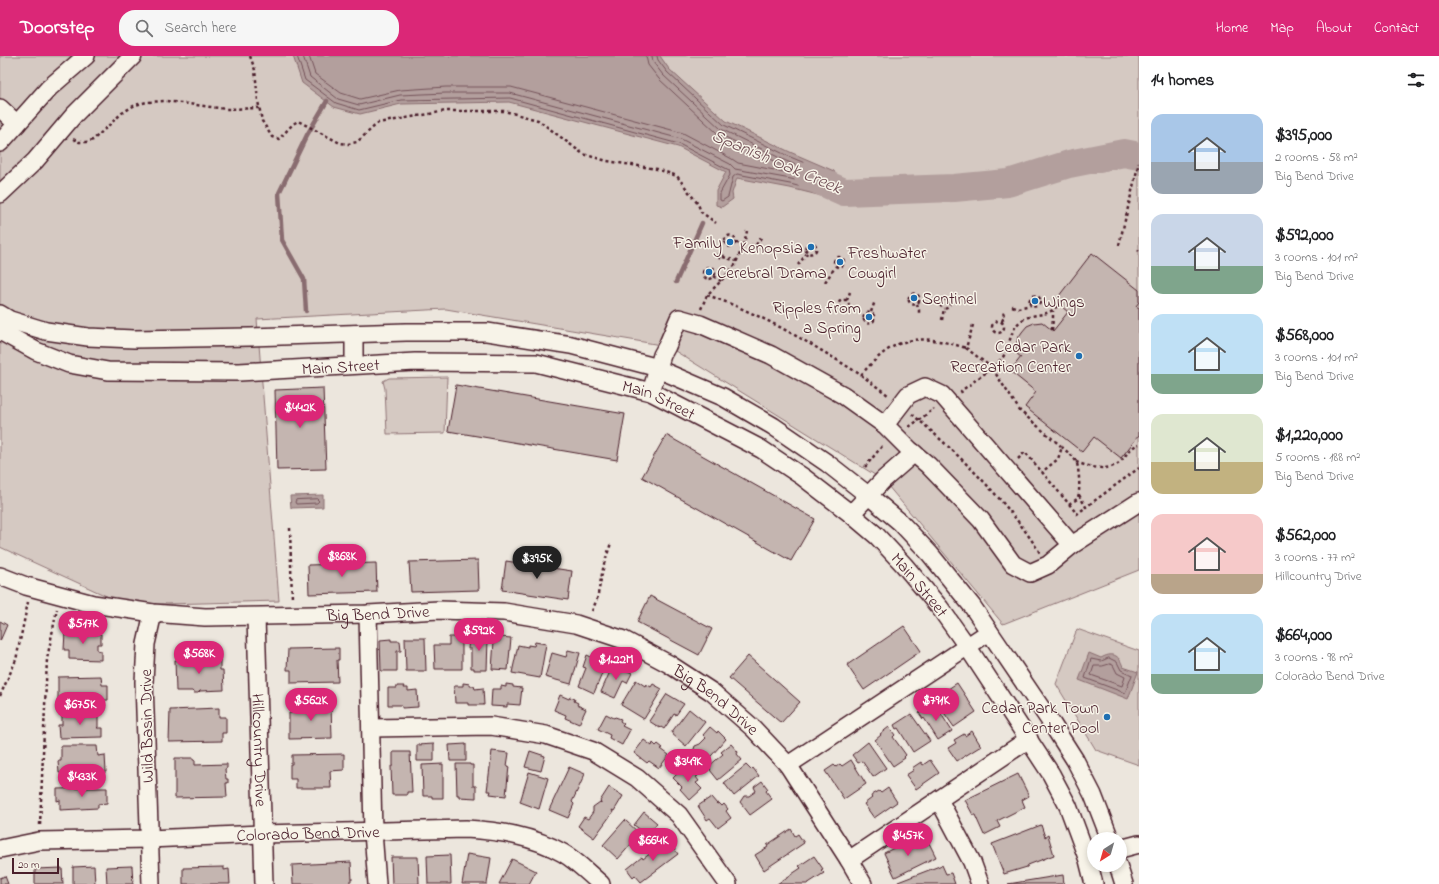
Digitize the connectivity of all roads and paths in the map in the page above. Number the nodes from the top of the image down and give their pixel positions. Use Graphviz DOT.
graph roads {
  1 [pos="86,56"];
  2 [pos="133,56"];
  3 [pos="250,56"];
  4 [pos="0,108"];
  5 [pos="260,108"];
  6 [pos="17,124"];
  7 [pos="71,138"];
  8 [pos="0,143"];
  9 [pos="1139,162"];
  10 [pos="0,194"];
  11 [pos="716,222"];
  12 [pos="746,231"];
  13 [pos="762,236"];
  14 [pos="736,243"];
  15 [pos="744,244"];
  16 [pos="756,245"];
  17 [pos="1119,245"];
  18 [pos="808,252"];
  19 [pos="723,257"];
  20 [pos="737,261"];
  21 [pos="798,265"];
  22 [pos="836,266"];
  23 [pos="714,276"];
  24 [pos="721,282"];
  25 [pos="825,282"];
  26 [pos="850,292"];
  27 [pos="847,300"];
  28 [pos="875,301"];
  29 [pos="917,304"];
  30 [pos="1059,304"];
  31 [pos="1031,305"];
  32 [pos="1012,306"];
  33 [pos="944,308"];
  34 [pos="1003,310"];
  35 [pos="1053,311"];
  36 [pos="871,312"];
  37 [pos="0,314"];
  38 [pos="919,315"];
  39 [pos="942,320"];
  40 [pos="1002,321"];
  41 [pos="973,325"];
  42 [pos="0,330"];
  43 [pos="1052,330"];
  44 [pos="354,334"];
  45 [pos="966,348"];
  46 [pos="354,364"];
  47 [pos="992,368"];
  48 [pos="659,370"];
  49 [pos="861,375"];
  50 [pos="651,392"];
  51 [pos="966,397"];
  52 [pos="901,405"];
  53 [pos="885,425"];
  54 [pos="1139,444"];
  55 [pos="1062,447"];
  56 [pos="914,453"];
  57 [pos="1015,461"];
  58 [pos="1076,462"];
  59 [pos="1139,468"];
  60 [pos="1042,472"];
  61 [pos="1079,494"];
  62 [pos="869,496"];
  63 [pos="1139,502"];
  64 [pos="1068,504"];
  65 [pos="1086,507"];
  66 [pos="851,514"];
  67 [pos="290,528"];
  68 [pos="611,543"];
  69 [pos="1072,546"];
  70 [pos="1048,565"];
  71 [pos="0,576"];
  72 [pos="32,588"];
  73 [pos="61,596"];
  74 [pos="292,602"];
  75 [pos="592,611"];
  76 [pos="153,613"];
  77 [pos="368,614"];
  78 [pos="256,617"];
  79 [pos="989,632"];
  80 [pos="967,646"];
  81 [pos="0,696"];
  82 [pos="371,728"];
  83 [pos="1029,739"];
  84 [pos="788,765"];
  85 [pos="938,800"];
  86 [pos="373,832"];
  87 [pos="1107,832"];
  88 [pos="262,834"];
  89 [pos="149,839"];
  90 [pos="39,841"];
  91 [pos="1139,844"];
  92 [pos="1127,847"];
  93 [pos="0,849"];
  94 [pos="1087,850"];
  95 [pos="849,860"];
  96 [pos="1093,872"];
  97 [pos="1120,872"];
  98 [pos="151,884"];
  99 [pos="264,884"];
  100 [pos="376,884"];
  101 [pos="601,884"];
  102 [pos="728,884"];
  103 [pos="863,884"];
  104 [pos="980,884"];
  105 [pos="1094,884"];
  106 [pos="1124,884"];
  1 -- 6 [label="street"];
  2 -- 10 [label="street"];
  3 -- 5 [label="path"];
  4 -- 6 [label="street"];
  5 -- 7 [label="path"];
  5 -- 11 [label="path"];
  6 -- 8 [label="street"];
  9 -- 17 [label="path"];
  12 -- 15 [label="path"];
  13 -- 16 [label="path"];
  14 -- 14 [label="path"];
  14 -- 15 [label="path"];
  15 -- 20 [label="path"];
  18 -- 18 [label="path"];
  18 -- 21 [label="path"];
  19 -- 20 [label="path"];
  20 -- 24 [label="path"];
  22 -- 22 [label="path"];
  22 -- 25 [label="path"];
  23 -- 23 [label="path"];
  23 -- 24 [label="path"];
  24 -- 49 [label="path"];
  26 -- 27 [label="path"];
  27 -- 27 [label="path"];
  28 -- 36 [label="path"];
  29 -- 29 [label="path"];
  29 -- 38 [label="path"];
  30 -- 35 [label="path"];
  31 -- 31 [label="path"];
  31 -- 32 [label="path"];
  33 -- 39 [label="path"];
  34 -- 40 [label="path"];
  35 -- 43 [label="path"];
  35 -- 47 [label="path"];
  36 -- 36 [label="path"];
  37 -- 44 [label="street, Main Street"];
  40 -- 40 [label="path"];
  41 -- 45 [label="path"];
  42 -- 46 [label="street, Main Street"];
  44 -- 46 [label="street"];
  44 -- 48 [label="street, Main Street"];
  45 -- 47 [label="path"];
  45 -- 49 [label="path"];
  46 -- 50 [label="street, Main Street"];
  47 -- 51 [label="path"];
  47 -- 55 [label="path"];
  48 -- 50 [label="street"];
  48 -- 53 [label="street"];
  48 -- 62 [label="street, Main Street"];
  49 -- 52 [label="path"];
  50 -- 66 [label="street, Main Street"];
  52 -- 53 [label="street"];
  52 -- 69 [label="street"];
  52 -- 70 [label="path"];
  53 -- 56 [label="street"];
  54 -- 58 [label="path"];
  55 -- 58 [label="path"];
  55 -- 60 [label="path"];
  56 -- 62 [label="street"];
  56 -- 70 [label="street"];
  57 -- 60 [label="path"];
  58 -- 61 [label="path"];
  59 -- 65 [label="path"];
  60 -- 64 [label="path"];
  61 -- 64 [label="path"];
  61 -- 65 [label="path"];
  62 -- 66 [label="street"];
  62 -- 79 [label="street, Main Street"];
  63 -- 69 [label="street"];
  64 -- 65 [label="path"];
  66 -- 80 [label="street, Main Street"];
  67 -- 74 [label="path"];
  68 -- 75 [label="path"];
  69 -- 70 [label="street"];
  71 -- 72 [label="street, Big Bend Drive"];
  72 -- 73 [label="street, Big Bend Drive"];
  72 -- 81 [label="path"];
  73 -- 76 [label="street, Big Bend Drive"];
  73 -- 90 [label="path"];
  76 -- 78 [label="street, Big Bend Drive"];
  76 -- 89 [label="street, Wild Basin Drive"];
  77 -- 78 [label="street, Big Bend Drive"];
  77 -- 82 [label="street"];
  77 -- 84 [label="street, Big Bend Drive"];
  78 -- 88 [label="street, Hillcountry Drive"];
  79 -- 80 [label="street"];
  79 -- 87 [label="street, Main Street"];
  80 -- 83 [label="street, Main Street"];
  80 -- 84 [label="street"];
  82 -- 86 [label="street"];
  82 -- 102 [label="street"];
  83 -- 85 [label="street"];
  83 -- 94 [label="street, Main Street"];
  84 -- 95 [label="street, Big Bend Drive"];
  85 -- 95 [label="street"];
  85 -- 104 [label="street"];
  86 -- 88 [label="street, Colorado Bend Drive"];
  86 -- 100 [label="street"];
  86 -- 101 [label="street, Colorado Bend Drive"];
  88 -- 89 [label="street, Colorado Bend Drive"];
  88 -- 99 [label="street, Hillcountry Drive"];
  89 -- 90 [label="street, Colorado Bend Drive"];
  89 -- 98 [label="street, Wild Basin Drive"];
  90 -- 93 [label="street, Colorado Bend Drive"];
  91 -- 92 [label="street"];
  95 -- 103 [label="street, Big Bend Drive"];
  96 -- 105 [label="street, Main Street"];
  97 -- 106 [label="street"];
}
